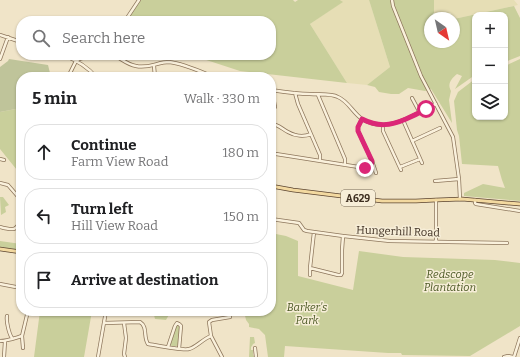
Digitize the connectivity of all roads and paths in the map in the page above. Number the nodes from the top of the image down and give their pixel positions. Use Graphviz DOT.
graph roads {
  1 [pos="139,0"];
  2 [pos="392,0"];
  3 [pos="128,16"];
  4 [pos="0,36"];
  5 [pos="8,38"];
  6 [pos="16,40"];
  7 [pos="0,59"];
  8 [pos="85,60"];
  9 [pos="122,60"];
  10 [pos="76,61"];
  11 [pos="82,64"];
  12 [pos="154,66"];
  13 [pos="70,72"];
  14 [pos="92,72"];
  15 [pos="155,72"];
  16 [pos="201,72"];
  17 [pos="276,91"];
  18 [pos="295,93"];
  19 [pos="318,94"];
  20 [pos="412,98"];
  21 [pos="436,104"];
  22 [pos="420,113"];
  23 [pos="362,119"];
  24 [pos="403,120"];
  25 [pos="276,125"];
  26 [pos="382,125"];
  27 [pos="440,128"];
  28 [pos="311,134"];
  29 [pos="412,141"];
  30 [pos="276,154"];
  31 [pos="0,159"];
  32 [pos="420,159"];
  33 [pos="4,160"];
  34 [pos="320,161"];
  35 [pos="372,161"];
  36 [pos="422,163"];
  37 [pos="345,165"];
  38 [pos="376,173"];
  39 [pos="459,179"];
  40 [pos="435,181"];
  41 [pos="0,183"];
  42 [pos="276,187"];
  43 [pos="16,194"];
  44 [pos="460,199"];
  45 [pos="436,200"];
  46 [pos="475,200"];
  47 [pos="520,204"];
  48 [pos="520,211"];
  49 [pos="276,220"];
  50 [pos="0,227"];
  51 [pos="16,228"];
  52 [pos="314,232"];
  53 [pos="343,236"];
  54 [pos="436,241"];
  55 [pos="507,242"];
  56 [pos="0,249"];
  57 [pos="16,251"];
  58 [pos="310,268"];
  59 [pos="310,275"];
  60 [pos="0,284"];
  61 [pos="16,287"];
  62 [pos="7,316"];
  63 [pos="27,316"];
  64 [pos="105,316"];
  65 [pos="230,317"];
  66 [pos="104,323"];
  67 [pos="124,323"];
  68 [pos="22,336"];
  69 [pos="211,336"];
  70 [pos="12,338"];
  71 [pos="520,338"];
  72 [pos="0,341"];
  73 [pos="5,341"];
  74 [pos="168,347"];
  75 [pos="23,348"];
  76 [pos="255,348"];
  77 [pos="179,349"];
  78 [pos="4,357"];
  79 [pos="98,357"];
  80 [pos="124,357"];
  81 [pos="222,357"];
  82 [pos="256,357"];
  83 [pos="504,357"];
  84 [pos="514,357"];
  1 -- 3 [label="street"];
  2 -- 21 [label="street"];
  4 -- 5 [label="street"];
  5 -- 6 [label="street"];
  5 -- 7 [label="street"];
  8 -- 11 [label="street"];
  9 -- 12 [label="street"];
  10 -- 11 [label="street"];
  10 -- 13 [label="street"];
  11 -- 14 [label="street"];
  12 -- 15 [label="street"];
  12 -- 16 [label="street"];
  17 -- 18 [label="street"];
  18 -- 19 [label="street"];
  18 -- 28 [label="street"];
  19 -- 23 [label="street"];
  19 -- 37 [label="street"];
  20 -- 22 [label="street"];
  21 -- 22 [label="street"];
  21 -- 39 [label="street"];
  22 -- 24 [label="street"];
  23 -- 26 [label="street"];
  23 -- 35 [label="street"];
  24 -- 26 [label="street"];
  24 -- 29 [label="street"];
  25 -- 28 [label="street"];
  26 -- 32 [label="street"];
  27 -- 29 [label="street"];
  28 -- 34 [label="street"];
  29 -- 32 [label="street"];
  30 -- 34 [label="street"];
  31 -- 33 [label="street"];
  32 -- 36 [label="street"];
  34 -- 37 [label="street"];
  35 -- 37 [label="street"];
  35 -- 38 [label="street"];
  39 -- 40 [label="street"];
  39 -- 44 [label="street"];
  41 -- 43 [label="street"];
  42 -- 45 [label="main road, A629"];
  44 -- 45 [label="main road, A629"];
  44 -- 46 [label="main road, A629"];
  45 -- 54 [label="street"];
  46 -- 47 [label="main road, A629"];
  46 -- 48 [label="street"];
  49 -- 52 [label="street, Hungerhill Road"];
  50 -- 51 [label="street"];
  52 -- 53 [label="street, Hungerhill Road"];
  52 -- 58 [label="street"];
  53 -- 54 [label="street, Hungerhill Road"];
  53 -- 58 [label="street"];
  54 -- 55 [label="street, Hungerhill Road"];
  56 -- 57 [label="main road"];
  58 -- 59 [label="street"];
  60 -- 61 [label="street"];
  62 -- 70 [label="street"];
  63 -- 68 [label="street"];
  64 -- 66 [label="street"];
  65 -- 69 [label="street"];
  66 -- 67 [label="street"];
  66 -- 79 [label="street"];
  67 -- 74 [label="street"];
  67 -- 80 [label="street"];
  68 -- 70 [label="street"];
  68 -- 75 [label="street"];
  69 -- 77 [label="street"];
  69 -- 81 [label="street"];
  70 -- 73 [label="street"];
  71 -- 84 [label="street"];
  72 -- 73 [label="street"];
  73 -- 78 [label="street"];
  74 -- 77 [label="street"];
  74 -- 77 [label="street"];
  76 -- 82 [label="street"];
  83 -- 84 [label="street"];
}
